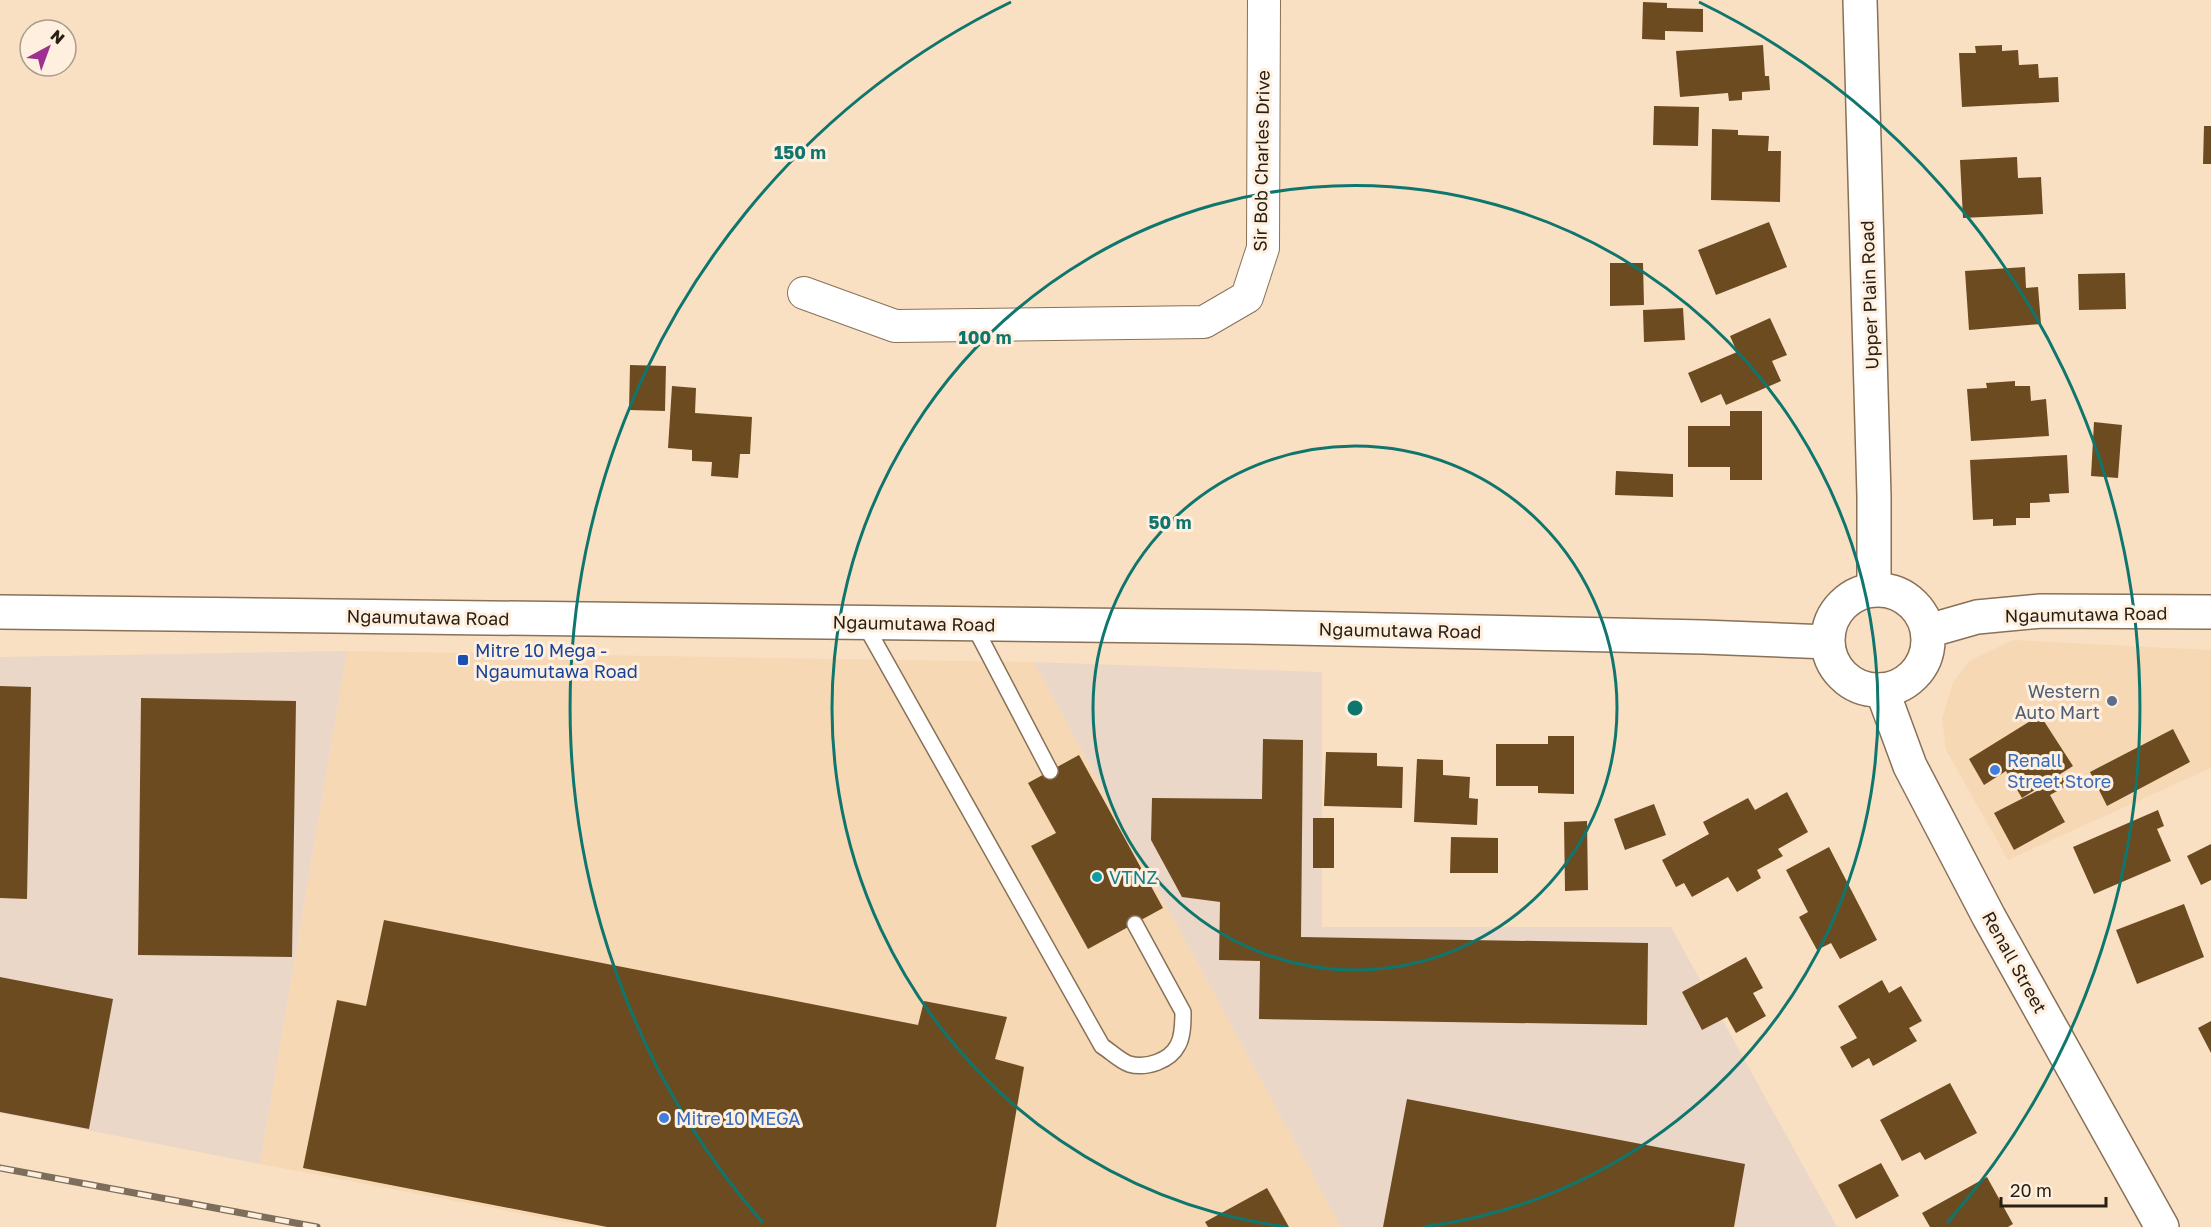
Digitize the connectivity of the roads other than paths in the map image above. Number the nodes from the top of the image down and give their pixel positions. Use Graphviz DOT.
graph roads {
  1 [pos="1264,0"];
  2 [pos="1860,0"];
  3 [pos="804,294"];
  4 [pos="1874,589"];
  5 [pos="0,612"];
  6 [pos="2211,612"];
  7 [pos="864,623"];
  8 [pos="973,624"];
  9 [pos="1928,631"];
  10 [pos="1828,642"];
  11 [pos="1882,690"];
  12 [pos="1050,771"];
  13 [pos="1135,924"];
  14 [pos="2162,1227"];
  1 -- 3 [label="street, Sir Bob Charles Drive"];
  2 -- 4 [label="main road, Upper Plain Road"];
  4 -- 9 [label="main road"];
  4 -- 10 [label="main road"];
  5 -- 7 [label="main road, Ngaumutawa Road"];
  6 -- 9 [label="main road, Ngaumutawa Road"];
  7 -- 8 [label="main road, Ngaumutawa Road"];
  7 -- 13 [label="lane"];
  8 -- 10 [label="main road, Ngaumutawa Road"];
  8 -- 12 [label="lane"];
  9 -- 11 [label="main road"];
  10 -- 11 [label="main road"];
  11 -- 14 [label="main road, Renall Street"];
}
